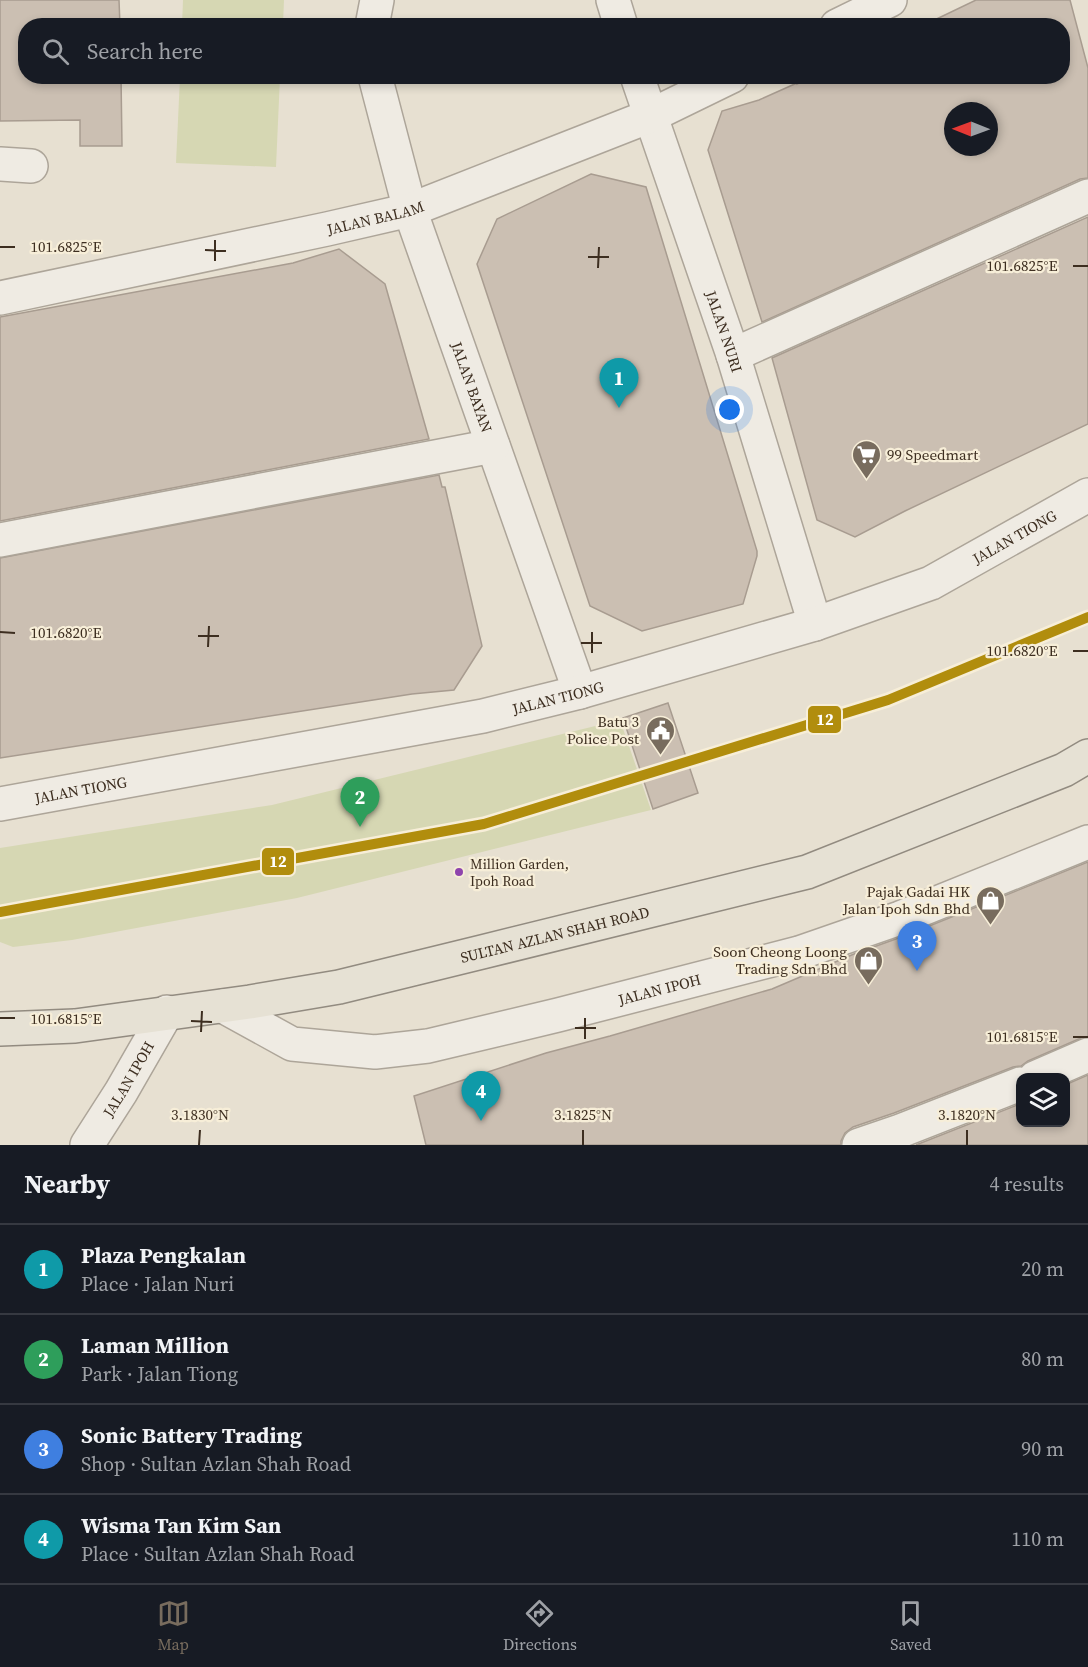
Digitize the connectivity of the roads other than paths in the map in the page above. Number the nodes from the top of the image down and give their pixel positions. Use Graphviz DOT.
graph roads {
  1 [pos="377,0"];
  2 [pos="612,0"];
  3 [pos="890,0"];
  4 [pos="374,18"];
  5 [pos="618,18"];
  6 [pos="853,18"];
  7 [pos="377,84"];
  8 [pos="640,84"];
  9 [pos="716,84"];
  10 [pos="650,116"];
  11 [pos="1088,196"];
  12 [pos="410,210"];
  13 [pos="0,298"];
  14 [pos="734,355"];
  15 [pos="493,446"];
  16 [pos="1088,495"];
  17 [pos="0,540"];
  18 [pos="815,624"];
  19 [pos="580,692"];
  20 [pos="1088,756"];
  21 [pos="0,804"];
  22 [pos="1088,842"];
  23 [pos="223,1006"];
  24 [pos="166,1012"];
  25 [pos="0,1029"];
  26 [pos="1088,1055"];
  27 [pos="1045,1073"];
  28 [pos="1016,1086"];
  29 [pos="87,1145"];
  30 [pos="859,1145"];
  1 -- 4 [label="street"];
  2 -- 5 [label="street"];
  3 -- 6 [label="street"];
  7 -- 12 [label="street, JALAN BAYAN"];
  8 -- 10 [label="street, JALAN NURI"];
  9 -- 10 [label="street, JALAN BALAM"];
  10 -- 12 [label="street, JALAN BALAM"];
  10 -- 14 [label="street, JALAN NURI"];
  11 -- 14 [label="street"];
  12 -- 13 [label="street, JALAN BALAM"];
  12 -- 15 [label="street, JALAN BAYAN"];
  14 -- 18 [label="street, JALAN NURI"];
  15 -- 17 [label="street"];
  15 -- 19 [label="street, JALAN BAYAN"];
  16 -- 18 [label="street, JALAN TIONG"];
  18 -- 19 [label="street, JALAN TIONG"];
  19 -- 21 [label="street, JALAN TIONG"];
  20 -- 23 [label="main road, SULTAN AZLAN SHAH ROAD"];
  22 -- 23 [label="street, JALAN IPOH"];
  23 -- 24 [label="main road, SULTAN AZLAN SHAH ROAD"];
  24 -- 25 [label="main road, SULTAN AZLAN SHAH ROAD"];
  24 -- 29 [label="street, JALAN IPOH"];
  26 -- 27 [label="street"];
  28 -- 30 [label="street"];
}
